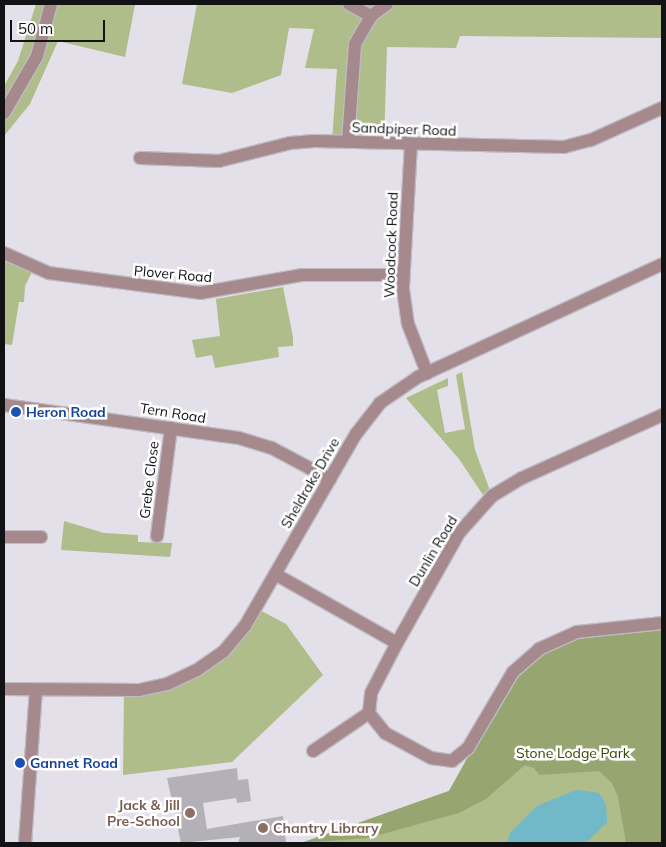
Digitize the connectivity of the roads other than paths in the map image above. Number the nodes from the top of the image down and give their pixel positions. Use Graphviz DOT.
graph roads {
  1 [pos="51,4"];
  2 [pos="349,4"];
  3 [pos="387,4"];
  4 [pos="371,16"];
  5 [pos="662,108"];
  6 [pos="4,114"];
  7 [pos="348,142"];
  8 [pos="411,144"];
  9 [pos="140,158"];
  10 [pos="4,253"];
  11 [pos="662,264"];
  12 [pos="403,275"];
  13 [pos="427,373"];
  14 [pos="4,405"];
  15 [pos="662,415"];
  16 [pos="170,428"];
  17 [pos="330,479"];
  18 [pos="4,536"];
  19 [pos="157,536"];
  20 [pos="41,537"];
  21 [pos="275,574"];
  22 [pos="662,623"];
  23 [pos="397,643"];
  24 [pos="4,688"];
  25 [pos="36,690"];
  26 [pos="369,713"];
  27 [pos="313,751"];
  28 [pos="25,843"];
  1 -- 6 [label="street"];
  2 -- 4 [label="street"];
  3 -- 4 [label="street"];
  4 -- 7 [label="street"];
  5 -- 8 [label="street, Sandpiper Road"];
  7 -- 8 [label="street, Sandpiper Road"];
  7 -- 9 [label="street, Sandpiper Road"];
  8 -- 12 [label="street, Woodcock Road"];
  10 -- 12 [label="street, Plover Road"];
  11 -- 13 [label="street, Sheldrake Drive"];
  12 -- 13 [label="street, Woodcock Road"];
  13 -- 17 [label="street, Sheldrake Drive"];
  14 -- 16 [label="street, Tern Road"];
  15 -- 23 [label="street, Dunlin Road"];
  16 -- 17 [label="street, Tern Road"];
  16 -- 19 [label="street, Grebe Close"];
  17 -- 21 [label="street, Sheldrake Drive"];
  18 -- 20 [label="street"];
  21 -- 23 [label="street"];
  21 -- 25 [label="street, Sheldrake Drive"];
  22 -- 26 [label="street"];
  23 -- 26 [label="street, Dunlin Road"];
  24 -- 25 [label="street, Sheldrake Drive"];
  25 -- 28 [label="street"];
  26 -- 27 [label="street"];
}
